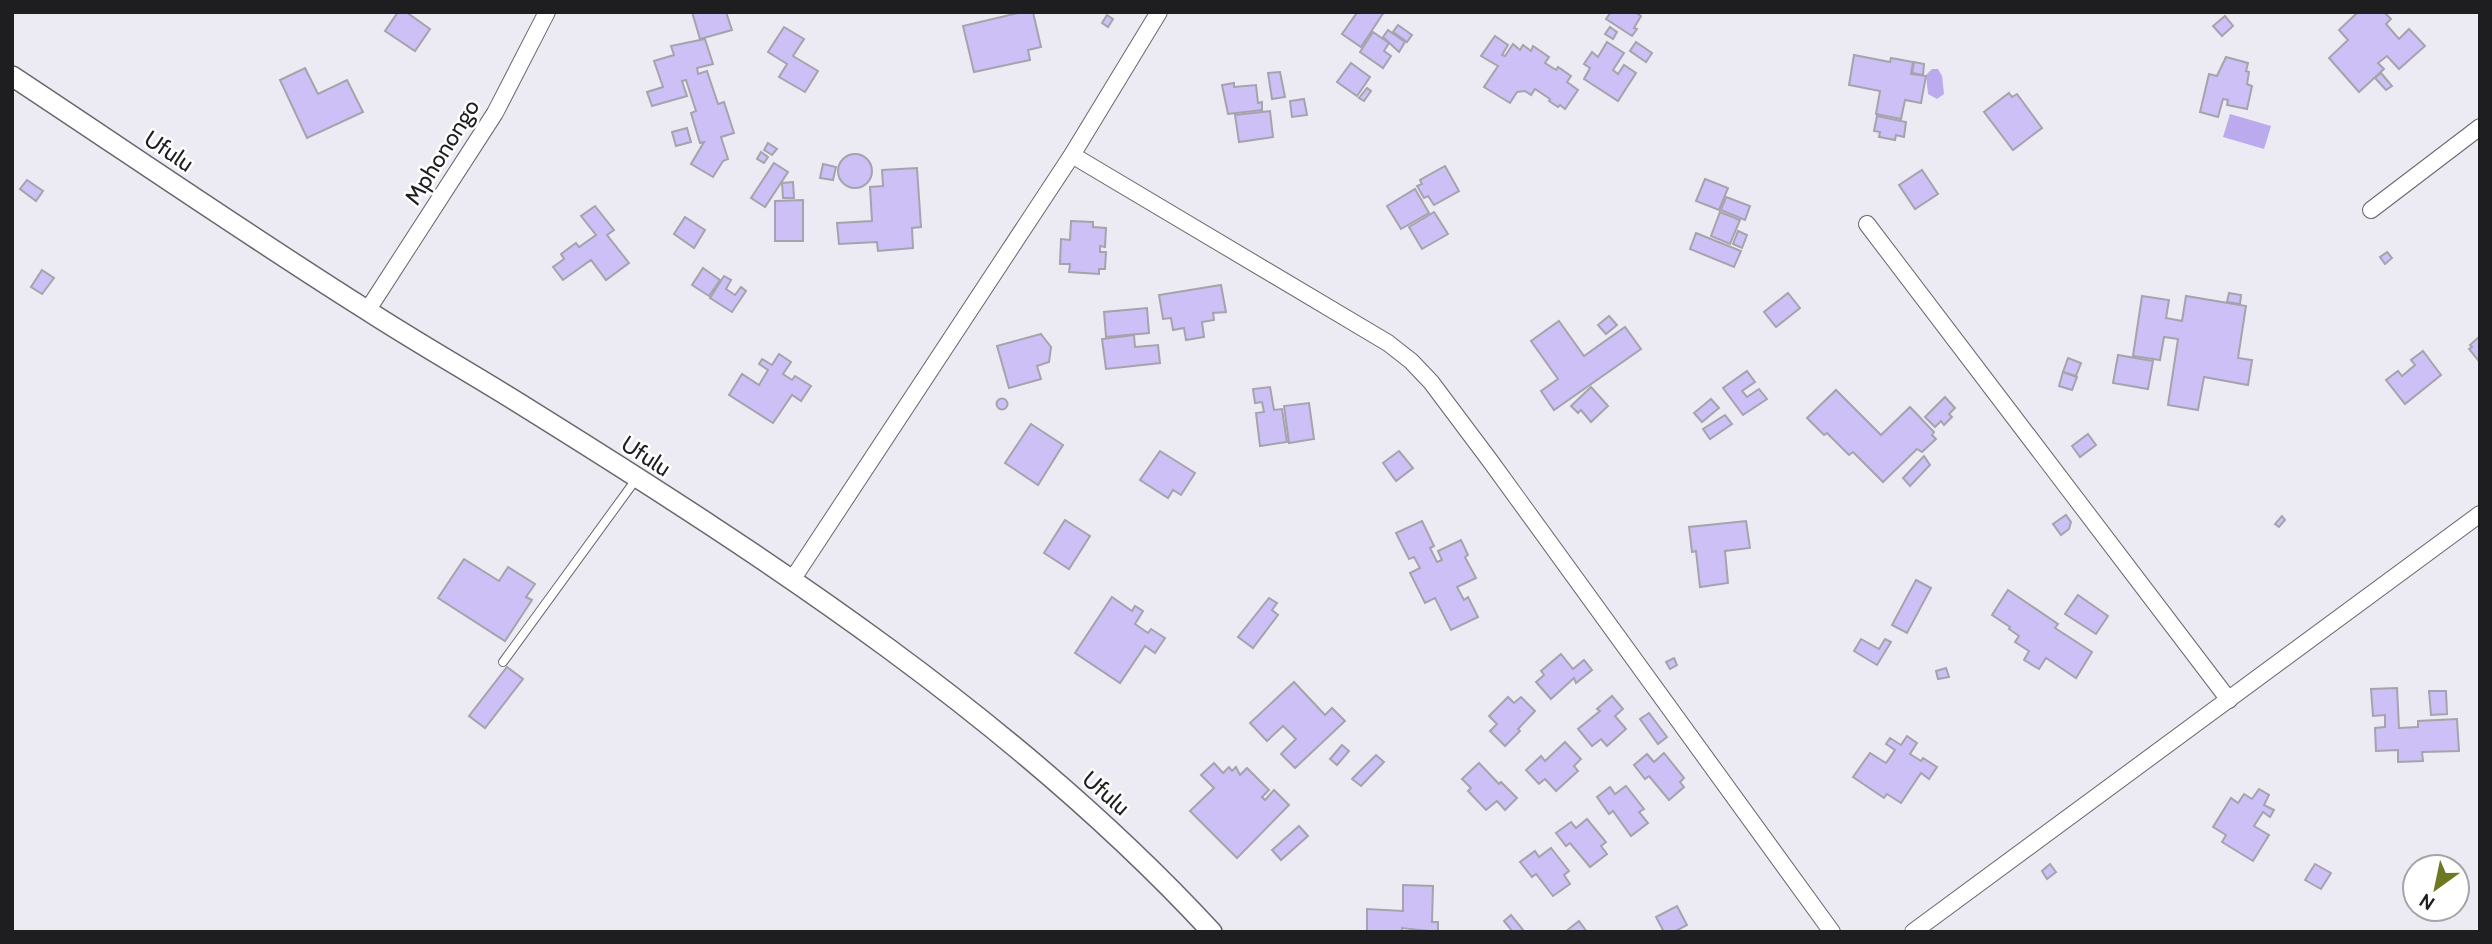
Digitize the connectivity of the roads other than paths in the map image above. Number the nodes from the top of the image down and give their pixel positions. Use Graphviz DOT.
graph roads {
  1 [pos="547,12"];
  2 [pos="1159,12"];
  3 [pos="12,76"];
  4 [pos="2480,127"];
  5 [pos="1072,155"];
  6 [pos="2371,210"];
  7 [pos="1867,224"];
  8 [pos="367,311"];
  9 [pos="637,478"];
  10 [pos="2480,514"];
  11 [pos="792,580"];
  12 [pos="503,662"];
  13 [pos="2229,700"];
  14 [pos="1212,932"];
  15 [pos="1832,932"];
  16 [pos="1913,932"];
  1 -- 8 [label="street, Mphonongo"];
  2 -- 5 [label="street"];
  3 -- 8 [label="street, Ufulu"];
  4 -- 6 [label="street"];
  5 -- 11 [label="street"];
  5 -- 15 [label="street"];
  7 -- 13 [label="street"];
  8 -- 9 [label="street, Ufulu"];
  9 -- 11 [label="street, Ufulu"];
  9 -- 12 [label="lane"];
  10 -- 13 [label="street"];
  11 -- 14 [label="street, Ufulu"];
  13 -- 16 [label="street"];
}
